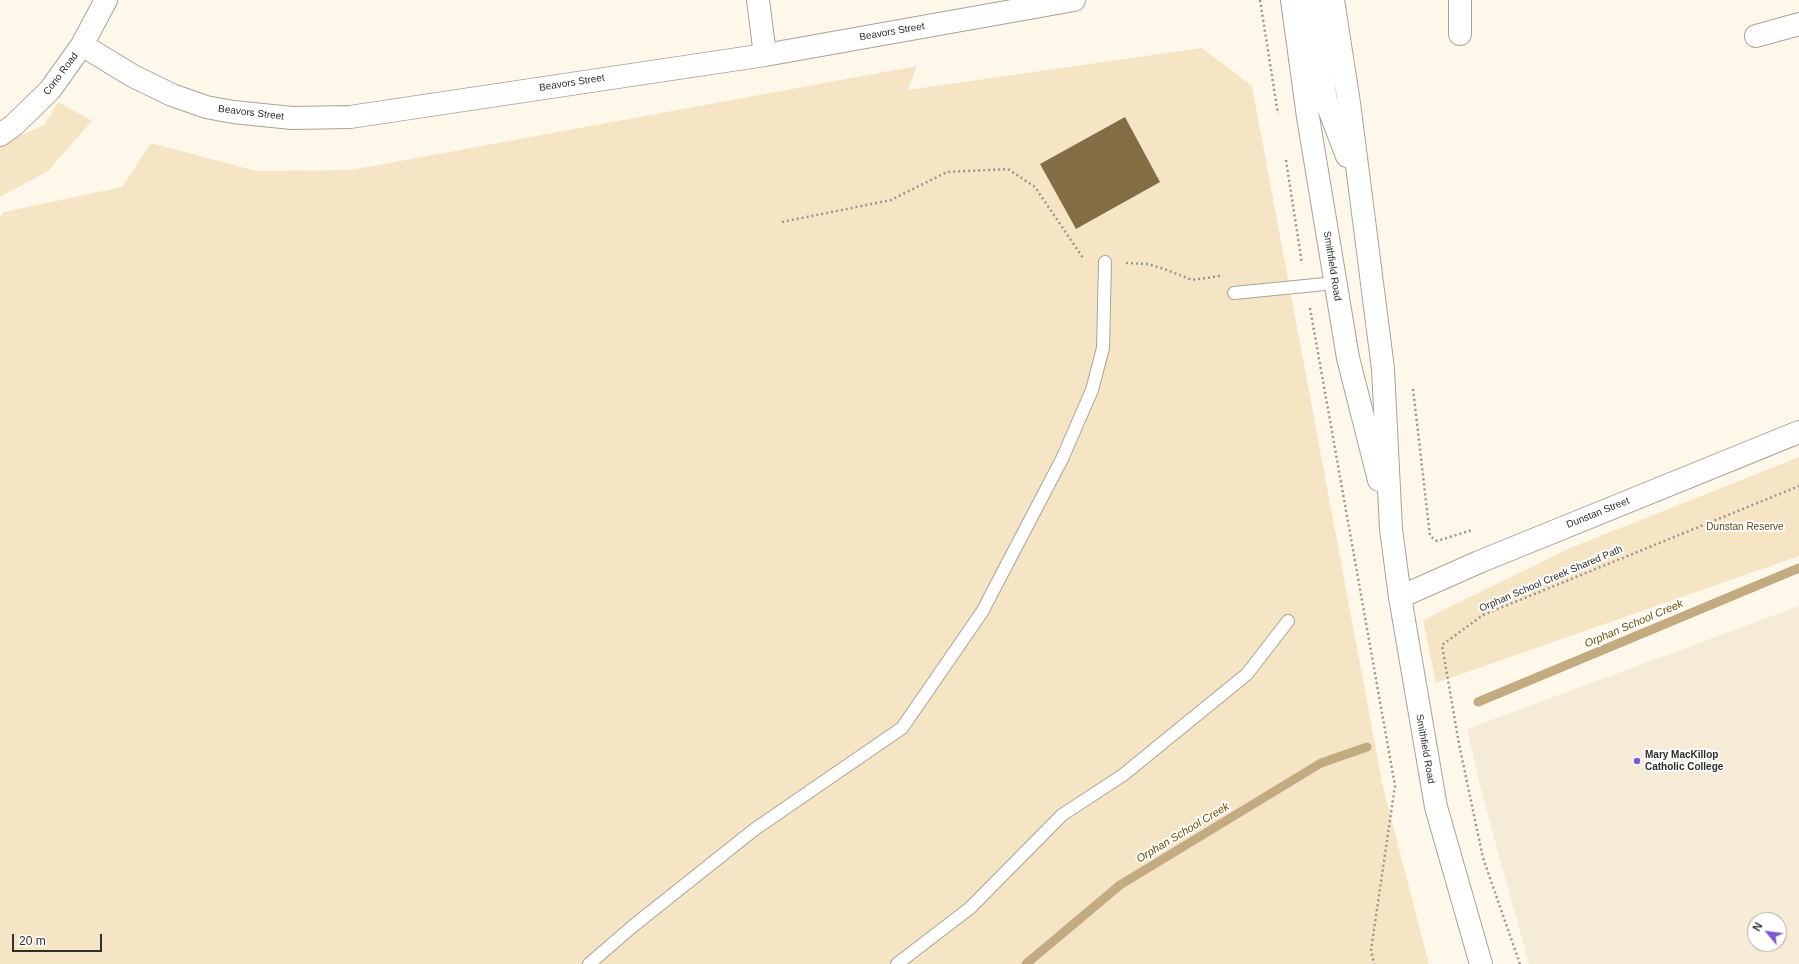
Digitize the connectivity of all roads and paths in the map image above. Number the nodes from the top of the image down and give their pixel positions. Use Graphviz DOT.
graph roads {
  1 [pos="106,0"];
  2 [pos="758,0"];
  3 [pos="1074,0"];
  4 [pos="1260,0"];
  5 [pos="1292,0"];
  6 [pos="1312,0"];
  7 [pos="1333,0"];
  8 [pos="1460,0"];
  9 [pos="1799,24"];
  10 [pos="1460,34"];
  11 [pos="1756,36"];
  12 [pos="82,45"];
  13 [pos="765,54"];
  14 [pos="1279,115"];
  15 [pos="0,135"];
  16 [pos="1285,154"];
  17 [pos="1360,194"];
  18 [pos="782,222"];
  19 [pos="1105,262"];
  20 [pos="1223,275"];
  21 [pos="1335,283"];
  22 [pos="1306,287"];
  23 [pos="1234,293"];
  24 [pos="1413,388"];
  25 [pos="1799,432"];
  26 [pos="1799,486"];
  27 [pos="1391,529"];
  28 [pos="1472,530"];
  29 [pos="1400,597"];
  30 [pos="1288,621"];
  31 [pos="589,964"];
  32 [pos="897,964"];
  33 [pos="1374,964"];
  34 [pos="1481,964"];
  35 [pos="1520,964"];
  1 -- 12 [label="street, Corio Road"];
  2 -- 13 [label="street"];
  3 -- 13 [label="street, Beavors Street"];
  4 -- 14 [label="path"];
  5 -- 21 [label="street, Smithfield Road"];
  6 -- 17 [label="street"];
  7 -- 17 [label="street, Smithfield Road"];
  8 -- 10 [label="street"];
  9 -- 11 [label="street"];
  12 -- 13 [label="street, Beavors Street"];
  12 -- 15 [label="street, Corio Road"];
  16 -- 22 [label="path"];
  17 -- 27 [label="street, Smithfield Road"];
  18 -- 19 [label="path"];
  19 -- 20 [label="path"];
  19 -- 31 [label="lane"];
  21 -- 22 [label="lane"];
  21 -- 27 [label="street, Smithfield Road"];
  22 -- 23 [label="lane"];
  22 -- 33 [label="path"];
  24 -- 28 [label="path"];
  25 -- 29 [label="street, Dunstan Street"];
  26 -- 35 [label="path, Orphan School Creek Shared Path"];
  27 -- 29 [label="street, Smithfield Road"];
  29 -- 34 [label="street, Smithfield Road"];
  30 -- 32 [label="lane"];
}
